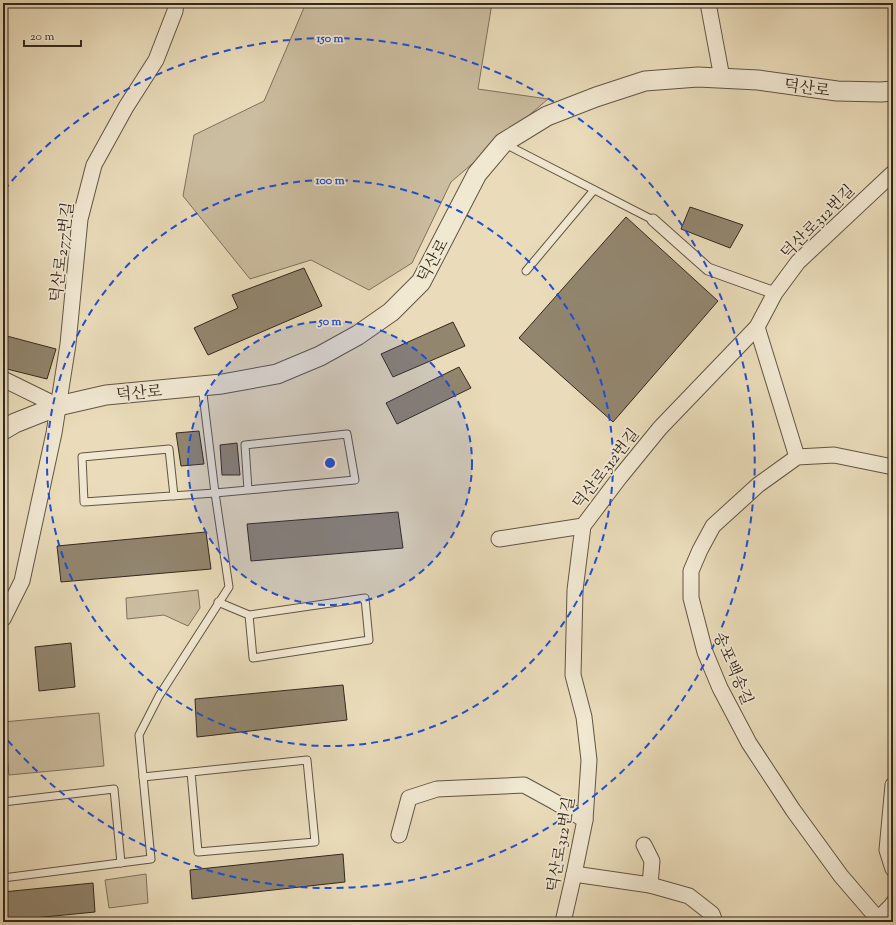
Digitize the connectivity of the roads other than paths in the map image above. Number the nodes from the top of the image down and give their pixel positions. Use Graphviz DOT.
graph roads {
  1 [pos="176,3"];
  2 [pos="708,3"];
  3 [pos="722,78"];
  4 [pos="893,91"];
  5 [pos="503,143"];
  6 [pos="893,173"];
  7 [pos="594,190"];
  8 [pos="653,220"];
  9 [pos="526,271"];
  10 [pos="775,293"];
  11 [pos="758,327"];
  12 [pos="3,379"];
  13 [pos="202,386"];
  14 [pos="58,406"];
  15 [pos="3,430"];
  16 [pos="797,457"];
  17 [pos="893,467"];
  18 [pos="248,490"];
  19 [pos="215,493"];
  20 [pos="174,496"];
  21 [pos="582,526"];
  22 [pos="499,539"];
  23 [pos="218,602"];
  24 [pos="249,615"];
  25 [pos="3,620"];
  26 [pos="191,772"];
  27 [pos="143,777"];
  28 [pos="893,785"];
  29 [pos="3,802"];
  30 [pos="585,820"];
  31 [pos="399,835"];
  32 [pos="644,845"];
  33 [pos="121,863"];
  34 [pos="893,868"];
  35 [pos="574,874"];
  36 [pos="3,878"];
  37 [pos="650,884"];
  38 [pos="893,903"];
  39 [pos="878,921"];
  40 [pos="563,922"];
  41 [pos="715,922"];
  1 -- 14 [label="street, 덕산로277번길"];
  2 -- 3 [label="street"];
  3 -- 4 [label="street, 덕산로"];
  3 -- 5 [label="street, 덕산로"];
  5 -- 7 [label="lane"];
  5 -- 13 [label="street, 덕산로"];
  6 -- 10 [label="street, 덕산로312번길"];
  7 -- 8 [label="lane"];
  7 -- 9 [label="lane"];
  8 -- 10 [label="street"];
  10 -- 11 [label="street, 덕산로312번길"];
  11 -- 16 [label="street"];
  11 -- 21 [label="street, 덕산로312번길"];
  12 -- 14 [label="street"];
  13 -- 14 [label="street, 덕산로"];
  13 -- 19 [label="lane"];
  14 -- 15 [label="street, 덕산로"];
  14 -- 25 [label="street"];
  16 -- 17 [label="street"];
  16 -- 39 [label="street, 송포백송길"];
  18 -- 18 [label="lane"];
  18 -- 19 [label="lane"];
  19 -- 20 [label="lane"];
  19 -- 23 [label="lane"];
  20 -- 20 [label="lane"];
  21 -- 22 [label="street"];
  21 -- 30 [label="street, 덕산로312번길"];
  23 -- 24 [label="lane"];
  23 -- 27 [label="lane"];
  24 -- 24 [label="lane"];
  26 -- 26 [label="lane"];
  26 -- 27 [label="lane"];
  27 -- 33 [label="lane"];
  28 -- 34 [label="street"];
  29 -- 33 [label="lane"];
  30 -- 31 [label="street"];
  30 -- 35 [label="street, 덕산로312번길"];
  32 -- 37 [label="street"];
  33 -- 36 [label="lane"];
  35 -- 37 [label="street"];
  35 -- 40 [label="street, 덕산로312번길"];
  37 -- 41 [label="street"];
  38 -- 39 [label="street, 송포백송길"];
}
